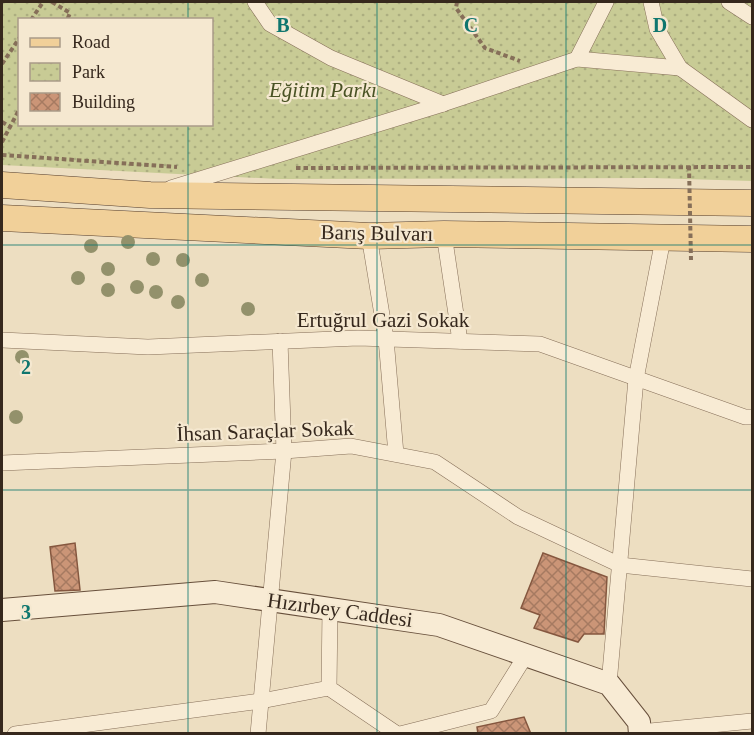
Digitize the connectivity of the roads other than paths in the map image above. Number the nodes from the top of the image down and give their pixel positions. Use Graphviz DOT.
graph roads {
  1 [pos="255,2"];
  2 [pos="606,2"];
  3 [pos="651,2"];
  4 [pos="729,2"];
  5 [pos="753,17"];
  6 [pos="577,59"];
  7 [pos="680,68"];
  8 [pos="443,104"];
  9 [pos="753,120"];
  10 [pos="2,186"];
  11 [pos="150,195"];
  12 [pos="753,203"];
  13 [pos="2,218"];
  14 [pos="444,234"];
  15 [pos="369,236"];
  16 [pos="663,239"];
  17 [pos="753,239"];
  18 [pos="386,339"];
  19 [pos="2,340"];
  20 [pos="280,341"];
  21 [pos="460,341"];
  22 [pos="636,379"];
  23 [pos="753,417"];
  24 [pos="284,451"];
  25 [pos="396,454"];
  26 [pos="2,463"];
  27 [pos="620,564"];
  28 [pos="753,579"];
  29 [pos="270,600"];
  30 [pos="330,609"];
  31 [pos="2,610"];
  32 [pos="526,655"];
  33 [pos="609,684"];
  34 [pos="329,688"];
  35 [pos="261,700"];
  36 [pos="753,721"];
  37 [pos="640,733"];
  38 [pos="15,734"];
  39 [pos="258,734"];
  40 [pos="399,734"];
  1 -- 8 [label="street"];
  2 -- 6 [label="street"];
  3 -- 7 [label="street"];
  4 -- 5 [label="street"];
  6 -- 7 [label="street"];
  6 -- 8 [label="street"];
  7 -- 9 [label="street"];
  8 -- 11 [label="street"];
  10 -- 11 [label="main road, Barış Bulvarı"];
  11 -- 12 [label="main road, Barış Bulvarı"];
  13 -- 15 [label="main road, Barış Bulvarı"];
  14 -- 15 [label="main road, Barış Bulvarı"];
  14 -- 16 [label="main road, Barış Bulvarı"];
  14 -- 21 [label="street"];
  15 -- 18 [label="street"];
  16 -- 17 [label="main road, Barış Bulvarı"];
  16 -- 22 [label="street"];
  18 -- 20 [label="street, Ertuğrul Gazi Sokak"];
  18 -- 21 [label="street, Ertuğrul Gazi Sokak"];
  18 -- 25 [label="street"];
  19 -- 20 [label="street, Ertuğrul Gazi Sokak"];
  20 -- 24 [label="street"];
  21 -- 22 [label="street, Ertuğrul Gazi Sokak"];
  22 -- 23 [label="street, Ertuğrul Gazi Sokak"];
  22 -- 27 [label="street"];
  24 -- 25 [label="street, İhsan Saraçlar Sokak"];
  24 -- 26 [label="street, İhsan Saraçlar Sokak"];
  24 -- 29 [label="street"];
  25 -- 27 [label="street, İhsan Saraçlar Sokak"];
  27 -- 28 [label="street, İhsan Saraçlar Sokak"];
  27 -- 33 [label="street"];
  29 -- 30 [label="main road, Hızırbey Caddesi"];
  29 -- 31 [label="main road, Hızırbey Caddesi"];
  29 -- 35 [label="street"];
  30 -- 32 [label="main road, Hızırbey Caddesi"];
  30 -- 34 [label="street"];
  32 -- 33 [label="main road, Hızırbey Caddesi"];
  32 -- 40 [label="street"];
  33 -- 37 [label="main road"];
  34 -- 35 [label="street"];
  34 -- 40 [label="street"];
  35 -- 38 [label="street"];
  35 -- 39 [label="street"];
  36 -- 37 [label="street"];
}
